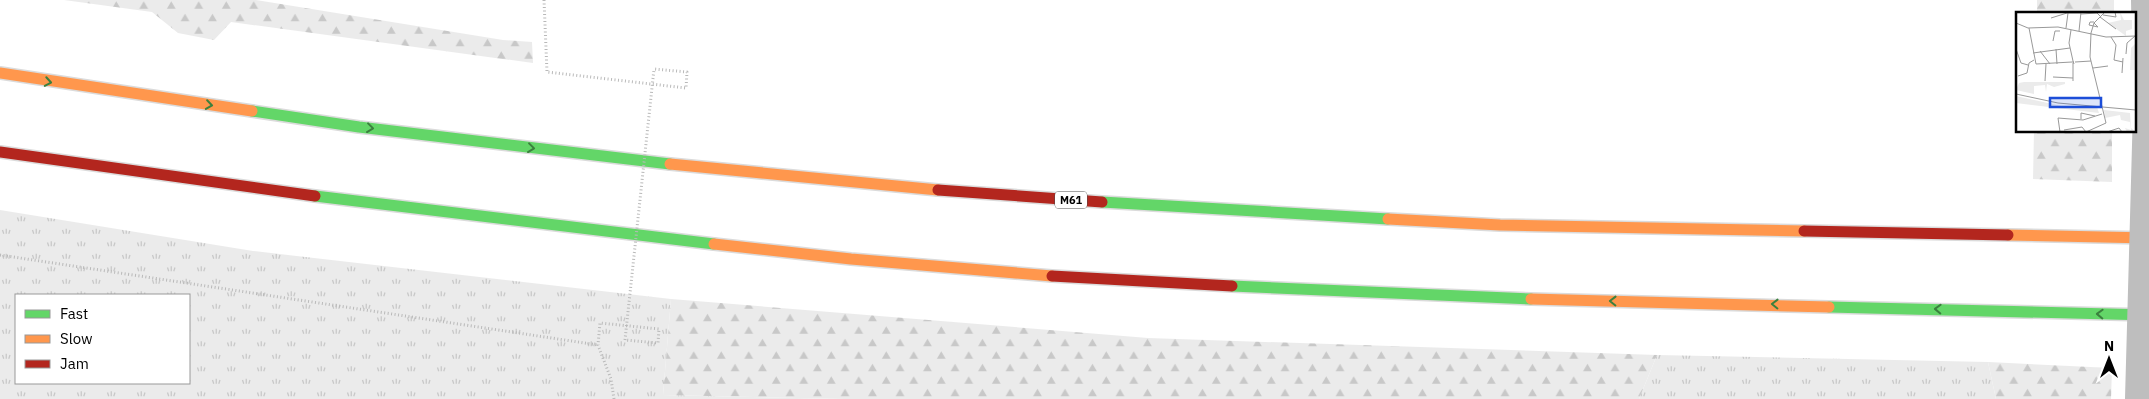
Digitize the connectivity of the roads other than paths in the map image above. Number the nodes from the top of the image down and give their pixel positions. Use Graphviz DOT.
graph roads {
  1 [pos="2145,0"];
  2 [pos="0,73"];
  3 [pos="0,152"];
  4 [pos="2149,238"];
  5 [pos="2149,315"];
  6 [pos="2139,399"];
  1 -- 6 [label="street, bridge"];
  2 -- 4 [label="highway, M61, one-way"];
  5 -- 3 [label="highway, one-way"];
}
